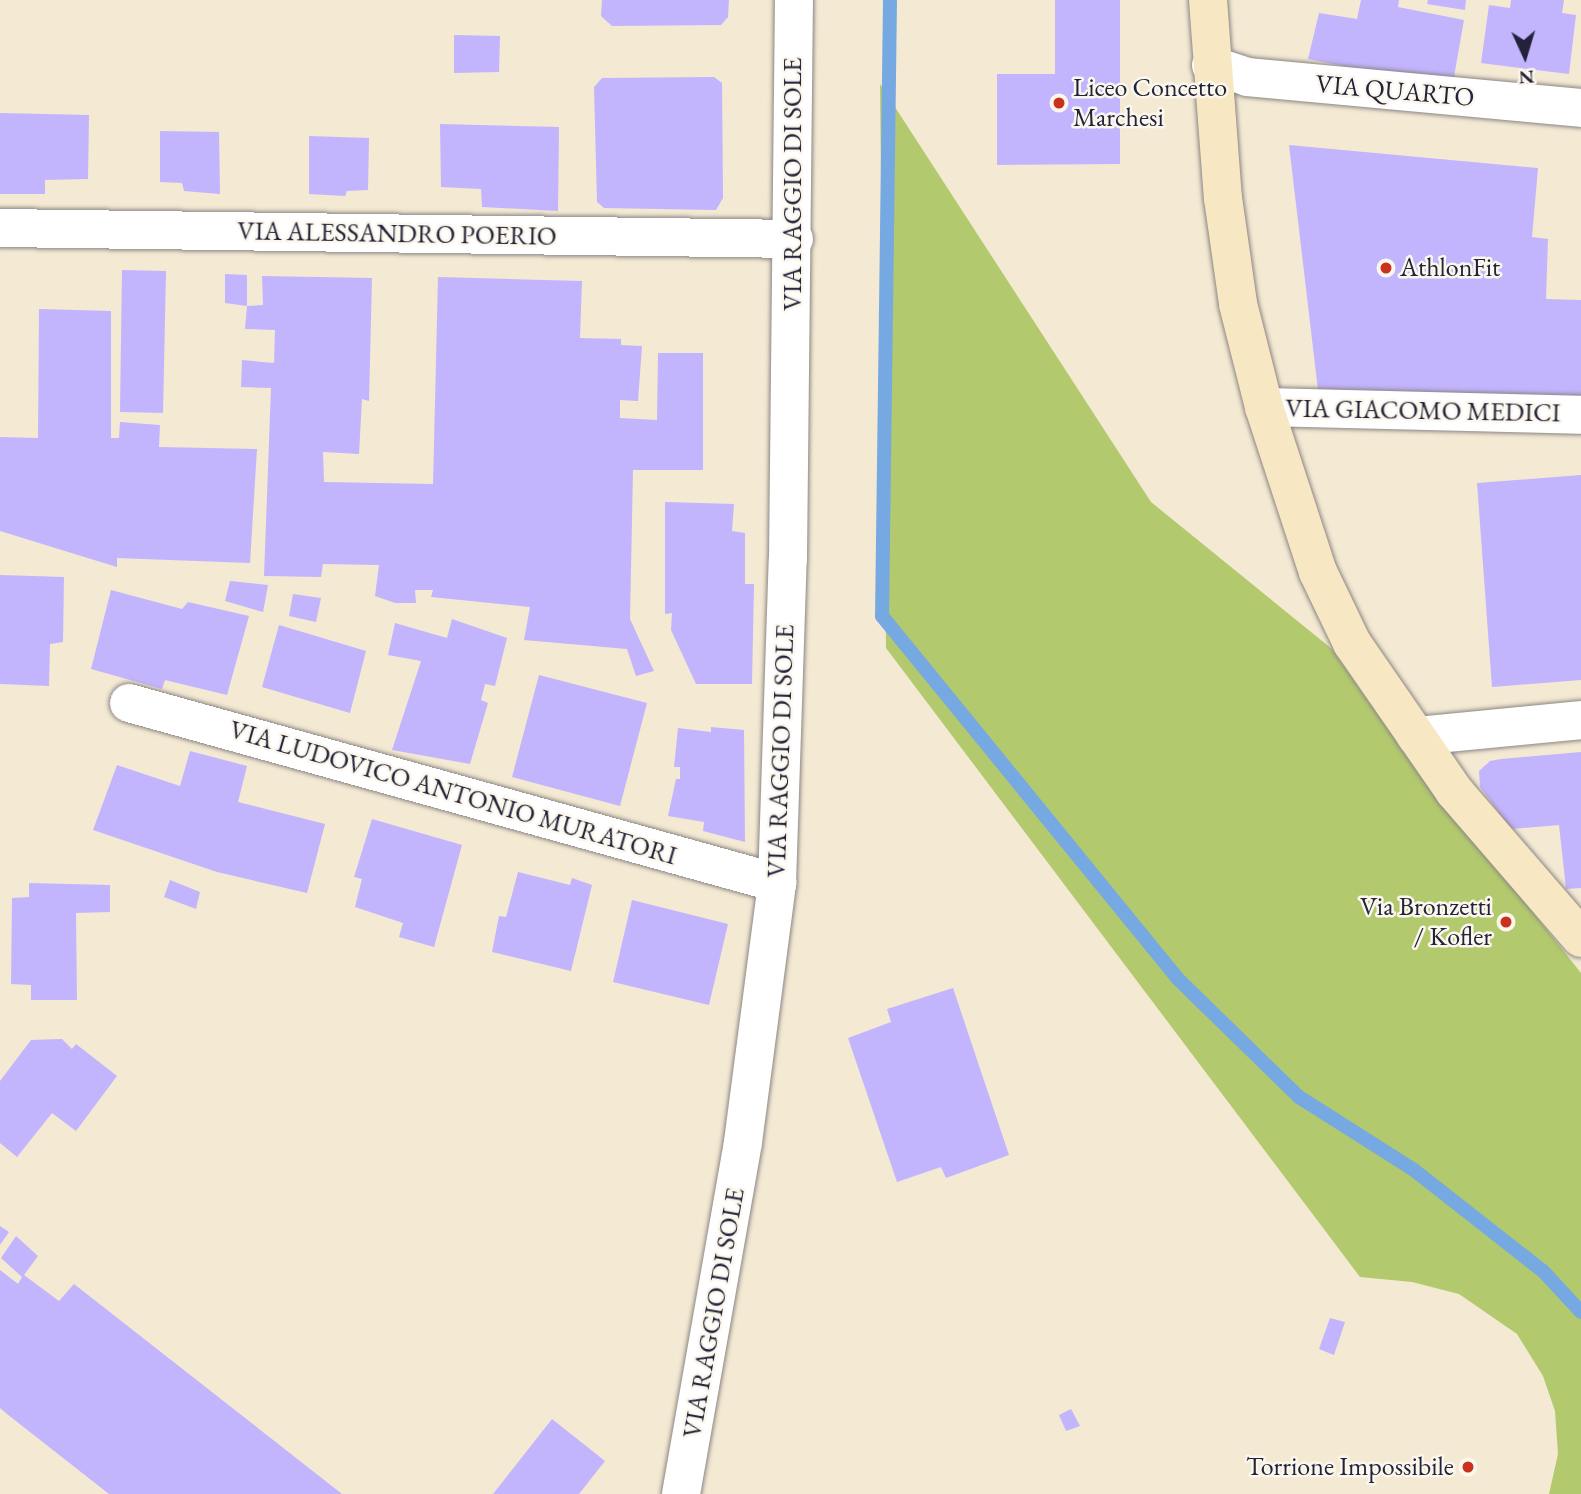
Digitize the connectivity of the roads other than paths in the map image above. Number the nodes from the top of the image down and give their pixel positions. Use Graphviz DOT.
graph roads {
  1 [pos="794,0"];
  2 [pos="1208,0"];
  3 [pos="1211,65"];
  4 [pos="1581,108"];
  5 [pos="0,228"];
  6 [pos="793,239"];
  7 [pos="1264,407"];
  8 [pos="1581,415"];
  9 [pos="129,703"];
  10 [pos="1581,720"];
  11 [pos="1416,736"];
  12 [pos="777,883"];
  13 [pos="1581,938"];
  14 [pos="681,1494"];
  1 -- 6 [label="street, VIA RAGGIO DI SOLE"];
  2 -- 3 [label="main road"];
  3 -- 4 [label="street, VIA QUARTO"];
  3 -- 7 [label="main road"];
  5 -- 6 [label="street, VIA ALESSANDRO POERIO"];
  6 -- 12 [label="street, VIA RAGGIO DI SOLE"];
  7 -- 8 [label="street, VIA GIACOMO MEDICI"];
  7 -- 11 [label="main road"];
  9 -- 12 [label="street, VIA LUDOVICO ANTONIO MURATORI"];
  10 -- 11 [label="street"];
  11 -- 13 [label="main road"];
  12 -- 14 [label="street, VIA RAGGIO DI SOLE"];
}
